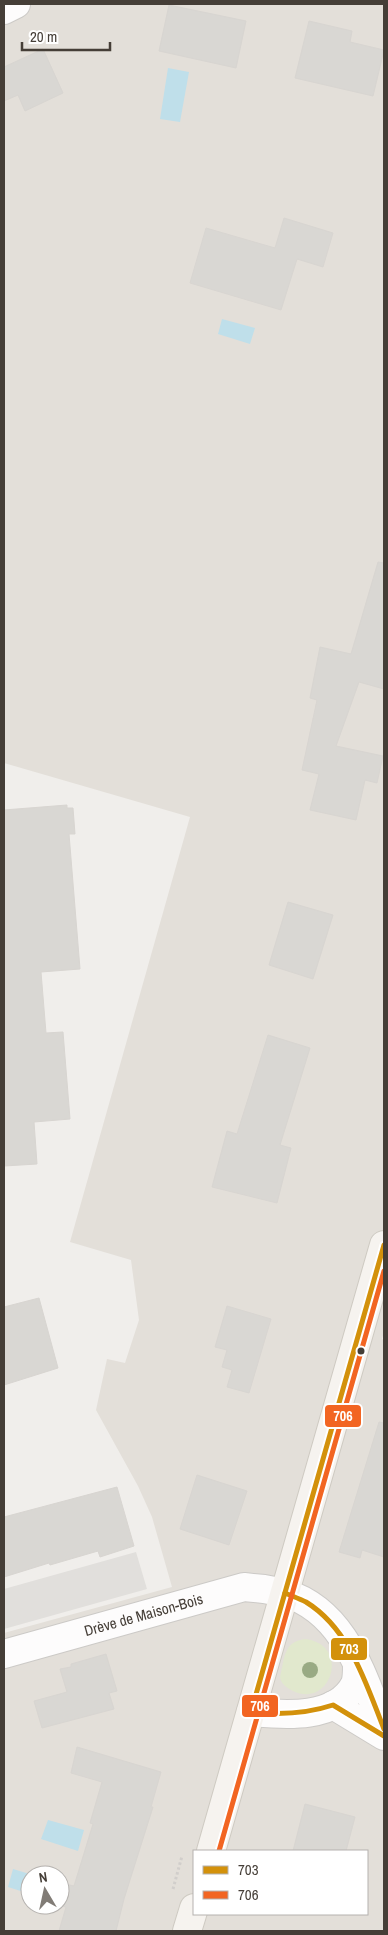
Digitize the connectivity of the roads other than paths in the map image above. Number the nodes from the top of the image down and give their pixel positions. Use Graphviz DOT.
graph roads {
  1 [pos="16,4"];
  2 [pos="4,10"];
  3 [pos="384,1245"];
  4 [pos="285,1593"];
  5 [pos="4,1654"];
  6 [pos="357,1665"];
  7 [pos="333,1705"];
  8 [pos="251,1712"];
  9 [pos="384,1729"];
  10 [pos="384,1736"];
  11 [pos="211,1850"];
  12 [pos="193,1911"];
  13 [pos="187,1931"];
  1 -- 2 [label="street"];
  3 -- 4 [label="main road"];
  4 -- 5 [label="street, Drève de Maison-Bois"];
  4 -- 6 [label="street, Drève de Maison-Bois"];
  4 -- 8 [label="main road"];
  6 -- 7 [label="street"];
  6 -- 9 [label="street, Drève de Maison-Bois"];
  7 -- 8 [label="street"];
  7 -- 10 [label="street"];
  8 -- 11 [label="main road"];
  12 -- 13 [label="main road"];
}
